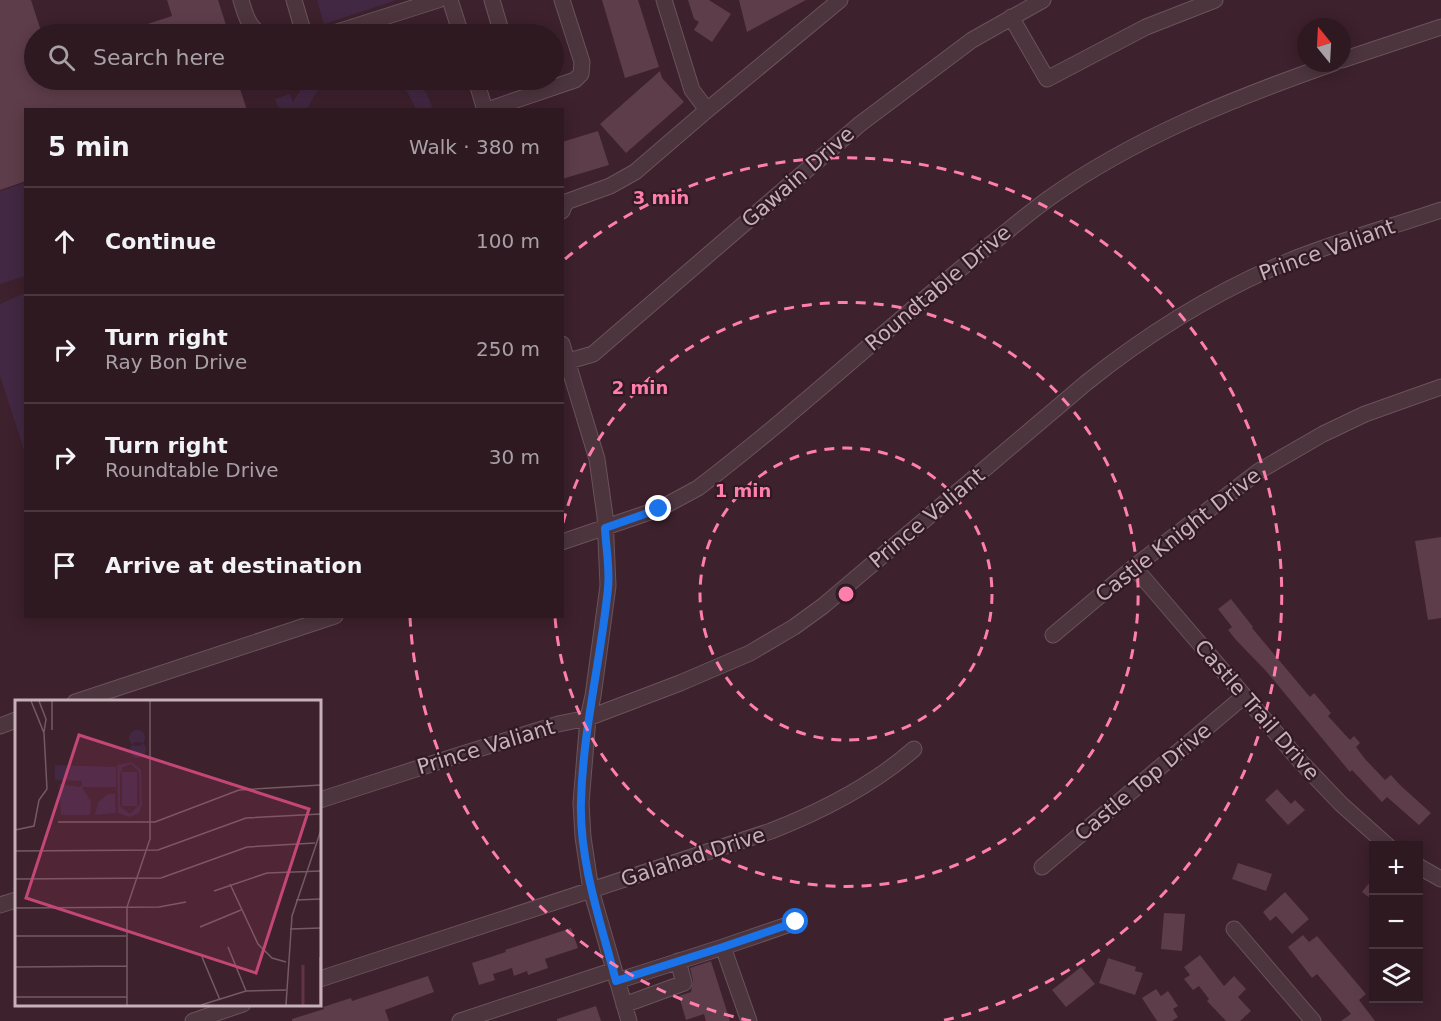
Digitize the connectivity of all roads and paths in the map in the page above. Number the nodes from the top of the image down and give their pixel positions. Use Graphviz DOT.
graph roads {
  1 [pos="241,0"];
  2 [pos="294,0"];
  3 [pos="438,0"];
  4 [pos="450,0"];
  5 [pos="492,0"];
  6 [pos="562,0"];
  7 [pos="664,0"];
  8 [pos="840,0"];
  9 [pos="1215,0"];
  10 [pos="1038,1"];
  11 [pos="1011,17"];
  12 [pos="250,24"];
  13 [pos="301,24"];
  14 [pos="362,24"];
  15 [pos="458,24"];
  16 [pos="499,24"];
  17 [pos="1441,27"];
  18 [pos="1351,57"];
  19 [pos="1310,72"];
  20 [pos="564,82"];
  21 [pos="479,90"];
  22 [pos="537,90"];
  23 [pos="485,108"];
  24 [pos="491,108"];
  25 [pos="707,110"];
  26 [pos="564,204"];
  27 [pos="1441,210"];
  28 [pos="565,362"];
  29 [pos="1441,387"];
  30 [pos="605,528"];
  31 [pos="564,541"];
  32 [pos="1134,567"];
  33 [pos="329,618"];
  34 [pos="1053,635"];
  35 [pos="1243,697"];
  36 [pos="81,700"];
  37 [pos="588,718"];
  38 [pos="15,720"];
  39 [pos="0,726"];
  40 [pos="914,748"];
  41 [pos="321,800"];
  42 [pos="1382,841"];
  43 [pos="1042,867"];
  44 [pos="1423,868"];
  45 [pos="1441,879"];
  46 [pos="591,890"];
  47 [pos="15,900"];
  48 [pos="0,905"];
  49 [pos="796,922"];
  50 [pos="1234,929"];
  51 [pos="723,947"];
  52 [pos="678,961"];
  53 [pos="615,975"];
  54 [pos="321,979"];
  55 [pos="624,1005"];
  56 [pos="240,1006"];
  57 [pos="193,1021"];
  58 [pos="460,1021"];
  59 [pos="629,1021"];
  60 [pos="749,1021"];
  61 [pos="1313,1021"];
  1 -- 12 [label="street"];
  2 -- 13 [label="street"];
  3 -- 14 [label="street"];
  4 -- 15 [label="street"];
  5 -- 16 [label="street"];
  6 -- 20 [label="street"];
  7 -- 25 [label="street"];
  8 -- 25 [label="street"];
  9 -- 11 [label="street"];
  10 -- 11 [label="street, Gawain Drive"];
  11 -- 28 [label="street, Gawain Drive"];
  17 -- 18 [label="street"];
  19 -- 30 [label="street, Roundtable Drive"];
  21 -- 23 [label="street"];
  22 -- 24 [label="street"];
  25 -- 26 [label="street"];
  27 -- 37 [label="street, Prince Valiant"];
  28 -- 30 [label="street"];
  29 -- 32 [label="street, Castle Knight Drive"];
  30 -- 31 [label="street, Roundtable Drive"];
  30 -- 37 [label="street"];
  32 -- 34 [label="street, Castle Knight Drive"];
  32 -- 35 [label="street, Castle Trail Drive"];
  33 -- 36 [label="street"];
  35 -- 42 [label="street, Castle Trail Drive"];
  35 -- 43 [label="street, Castle Top Drive"];
  37 -- 41 [label="street, Prince Valiant"];
  37 -- 46 [label="street"];
  38 -- 39 [label="street"];
  40 -- 46 [label="street, Galahad Drive"];
  44 -- 45 [label="street"];
  46 -- 53 [label="street"];
  46 -- 54 [label="street, Galahad Drive"];
  47 -- 48 [label="street"];
  49 -- 51 [label="street"];
  50 -- 61 [label="street"];
  51 -- 52 [label="street"];
  51 -- 60 [label="street"];
  52 -- 53 [label="street"];
  52 -- 55 [label="street"];
  53 -- 55 [label="street"];
  53 -- 58 [label="street"];
  55 -- 59 [label="street"];
  56 -- 57 [label="street"];
}
